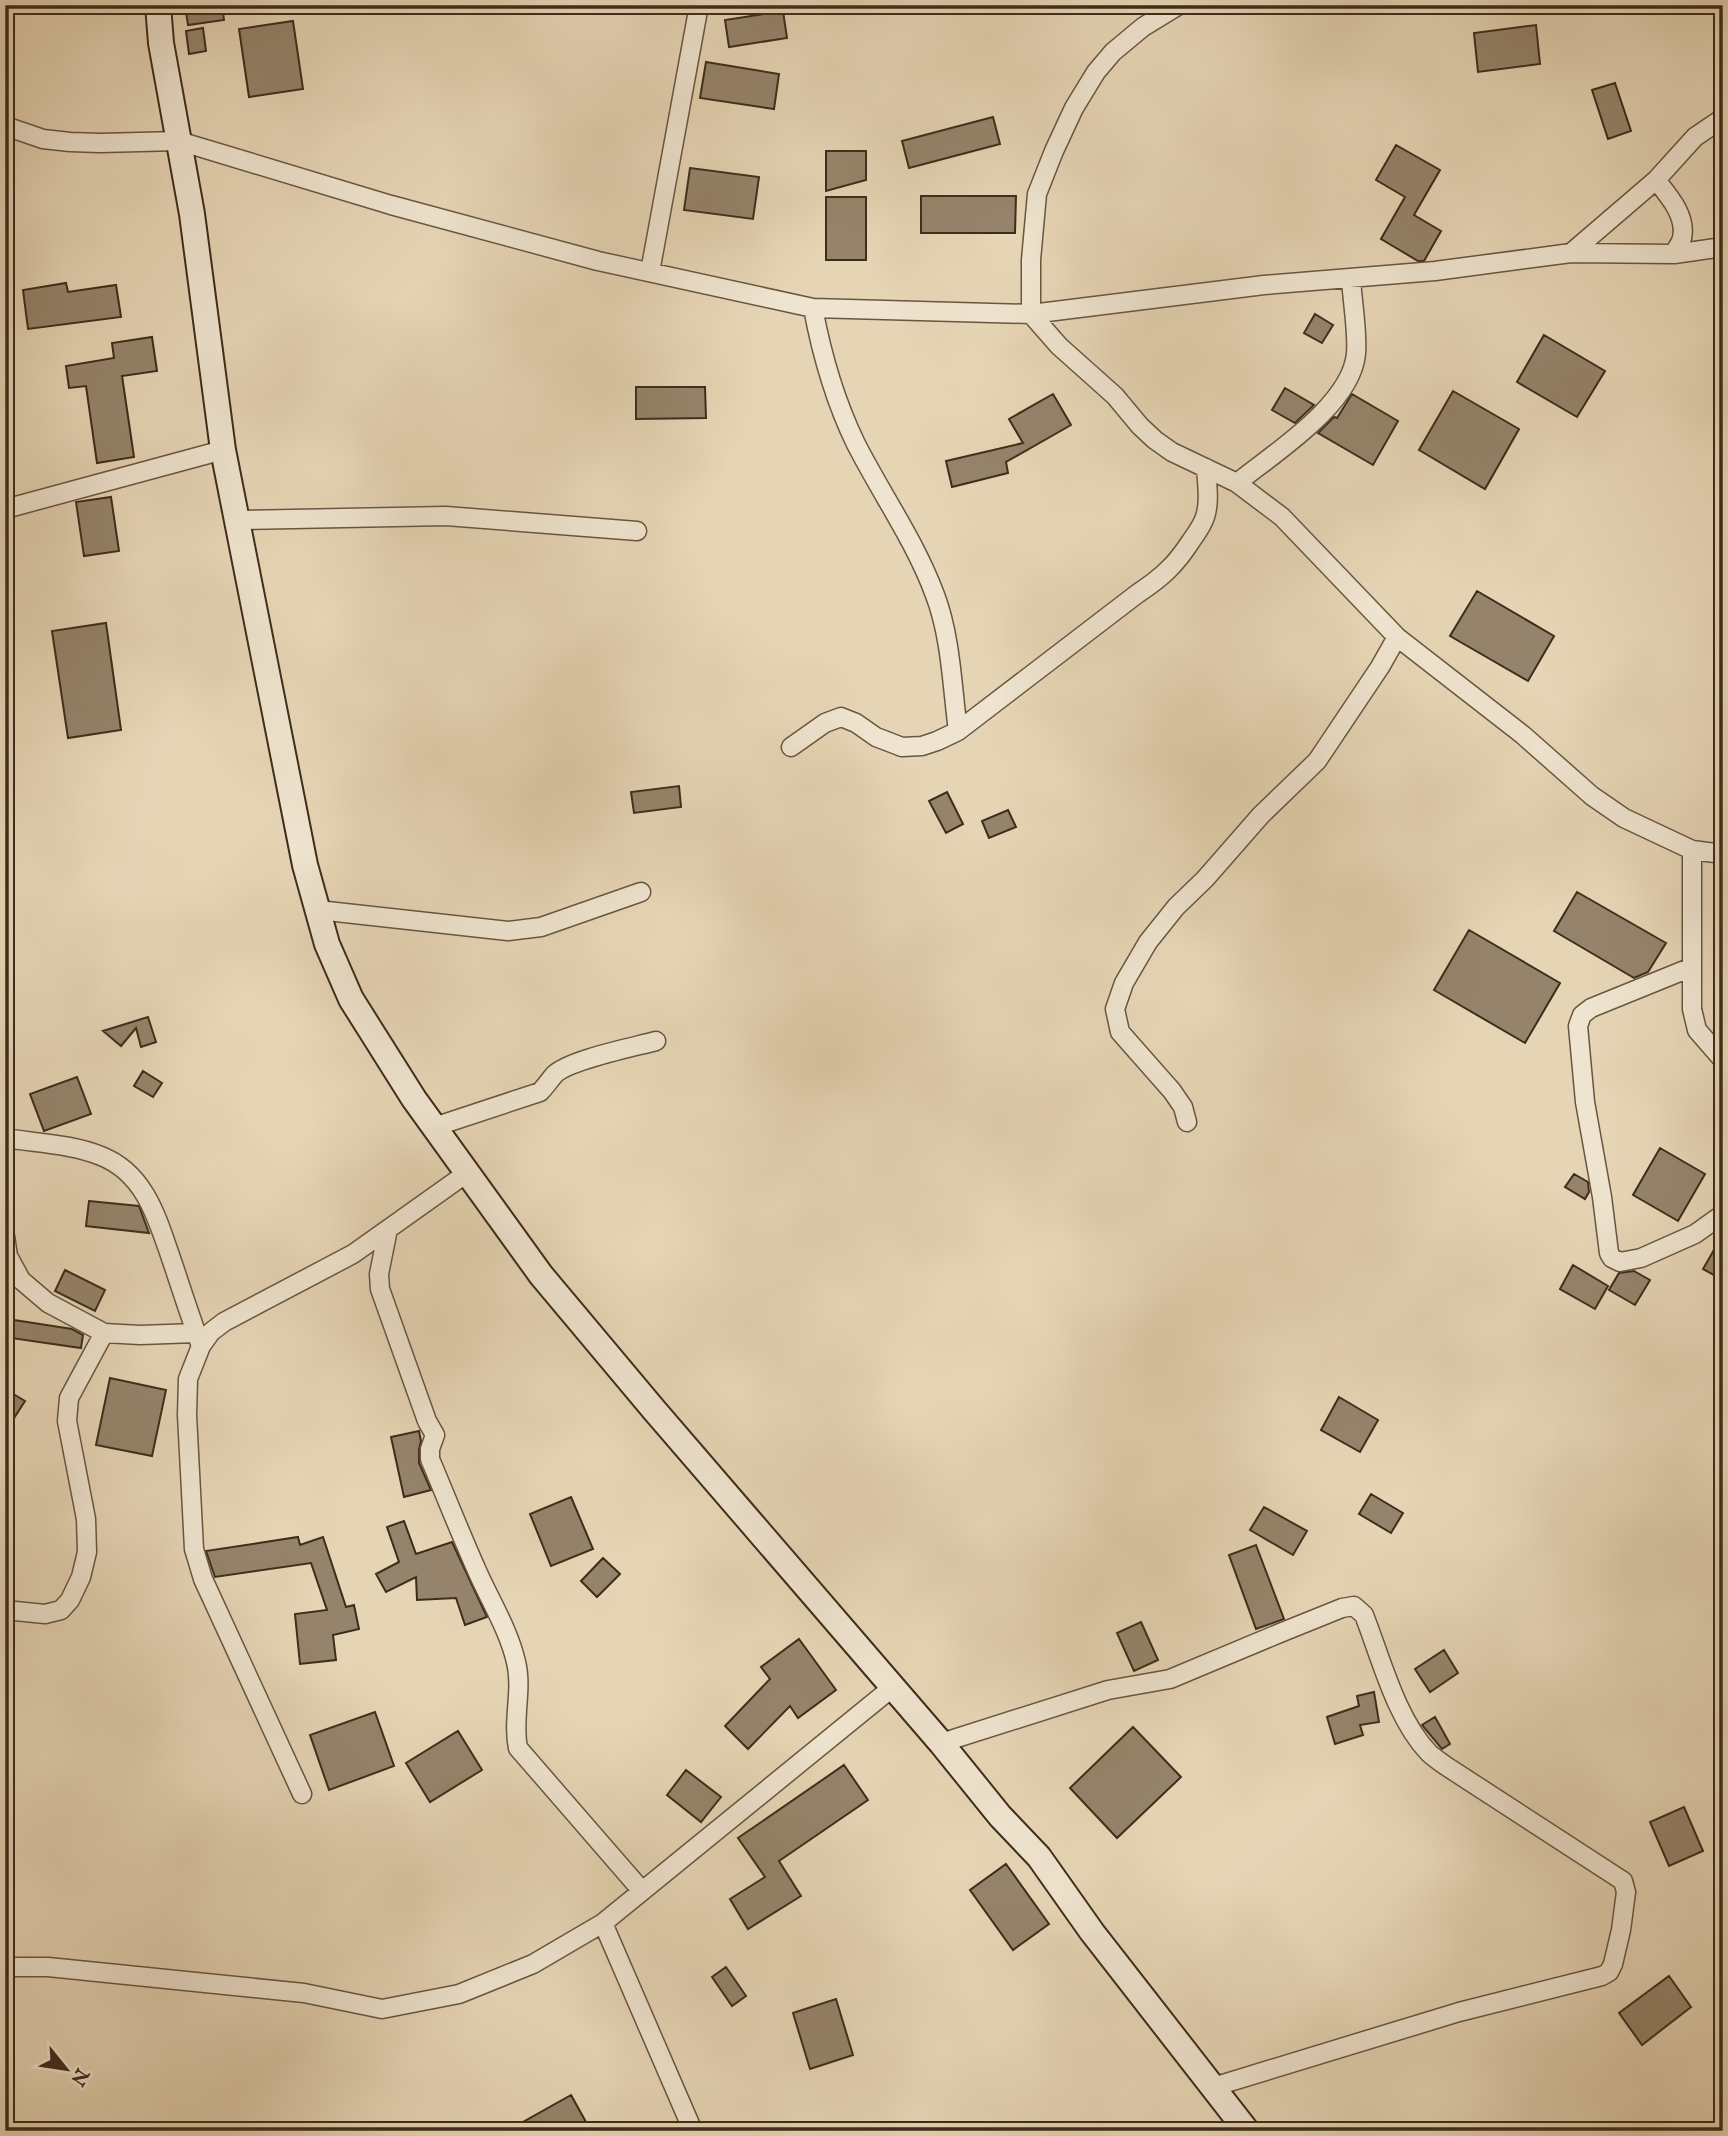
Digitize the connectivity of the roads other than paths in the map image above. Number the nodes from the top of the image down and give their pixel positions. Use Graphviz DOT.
graph roads {
  1 [pos="158,5"];
  2 [pos="699,5"];
  3 [pos="1179,5"];
  4 [pos="1723,118"];
  5 [pos="5,126"];
  6 [pos="179,141"];
  7 [pos="1656,180"];
  8 [pos="1723,247"];
  9 [pos="1571,253"];
  10 [pos="1674,254"];
  11 [pos="650,272"];
  12 [pos="1350,278"];
  13 [pos="813,308"];
  14 [pos="1031,314"];
  15 [pos="223,450"];
  16 [pos="1206,468"];
  17 [pos="1237,483"];
  18 [pos="5,509"];
  19 [pos="237,520"];
  20 [pos="637,531"];
  21 [pos="1397,637"];
  22 [pos="958,731"];
  23 [pos="791,747"];
  24 [pos="1692,850"];
  25 [pos="1723,854"];
  26 [pos="641,892"];
  27 [pos="317,910"];
  28 [pos="1692,967"];
  29 [pos="656,1041"];
  30 [pos="1723,1060"];
  31 [pos="1187,1122"];
  32 [pos="434,1127"];
  33 [pos="5,1138"];
  34 [pos="467,1173"];
  35 [pos="1723,1214"];
  36 [pos="388,1229"];
  37 [pos="5,1236"];
  38 [pos="104,1334"];
  39 [pos="198,1339"];
  40 [pos="5,1610"];
  41 [pos="893,1687"];
  42 [pos="941,1743"];
  43 [pos="302,1794"];
  44 [pos="642,1891"];
  45 [pos="603,1923"];
  46 [pos="5,1966"];
  47 [pos="1213,2087"];
  48 [pos="693,2131"];
  49 [pos="1247,2131"];
  1 -- 6 [label="main road"];
  2 -- 11 [label="street"];
  3 -- 14 [label="street"];
  4 -- 7 [label="street"];
  5 -- 6 [label="street"];
  6 -- 11 [label="street"];
  6 -- 15 [label="main road"];
  7 -- 9 [label="street"];
  7 -- 10 [label="street"];
  8 -- 10 [label="street"];
  9 -- 10 [label="street"];
  9 -- 12 [label="street"];
  11 -- 13 [label="street"];
  12 -- 14 [label="street"];
  12 -- 17 [label="street"];
  13 -- 14 [label="street"];
  13 -- 22 [label="street"];
  14 -- 16 [label="street"];
  15 -- 18 [label="street"];
  15 -- 19 [label="main road"];
  16 -- 17 [label="street"];
  16 -- 22 [label="street"];
  17 -- 21 [label="street"];
  19 -- 20 [label="street"];
  19 -- 27 [label="main road"];
  21 -- 24 [label="street"];
  21 -- 31 [label="street"];
  22 -- 23 [label="street"];
  24 -- 25 [label="street"];
  24 -- 28 [label="street"];
  26 -- 27 [label="street"];
  27 -- 32 [label="main road"];
  28 -- 30 [label="street"];
  28 -- 35 [label="street"];
  29 -- 32 [label="street"];
  32 -- 34 [label="main road"];
  33 -- 39 [label="street"];
  34 -- 36 [label="street"];
  34 -- 41 [label="main road"];
  36 -- 39 [label="street"];
  36 -- 44 [label="street"];
  37 -- 38 [label="street"];
  38 -- 39 [label="street"];
  38 -- 40 [label="street"];
  39 -- 43 [label="street"];
  41 -- 42 [label="main road"];
  41 -- 44 [label="street"];
  42 -- 47 [label="main road"];
  42 -- 47 [label="street"];
  44 -- 45 [label="street"];
  45 -- 46 [label="street"];
  45 -- 48 [label="street"];
  47 -- 49 [label="main road"];
}
